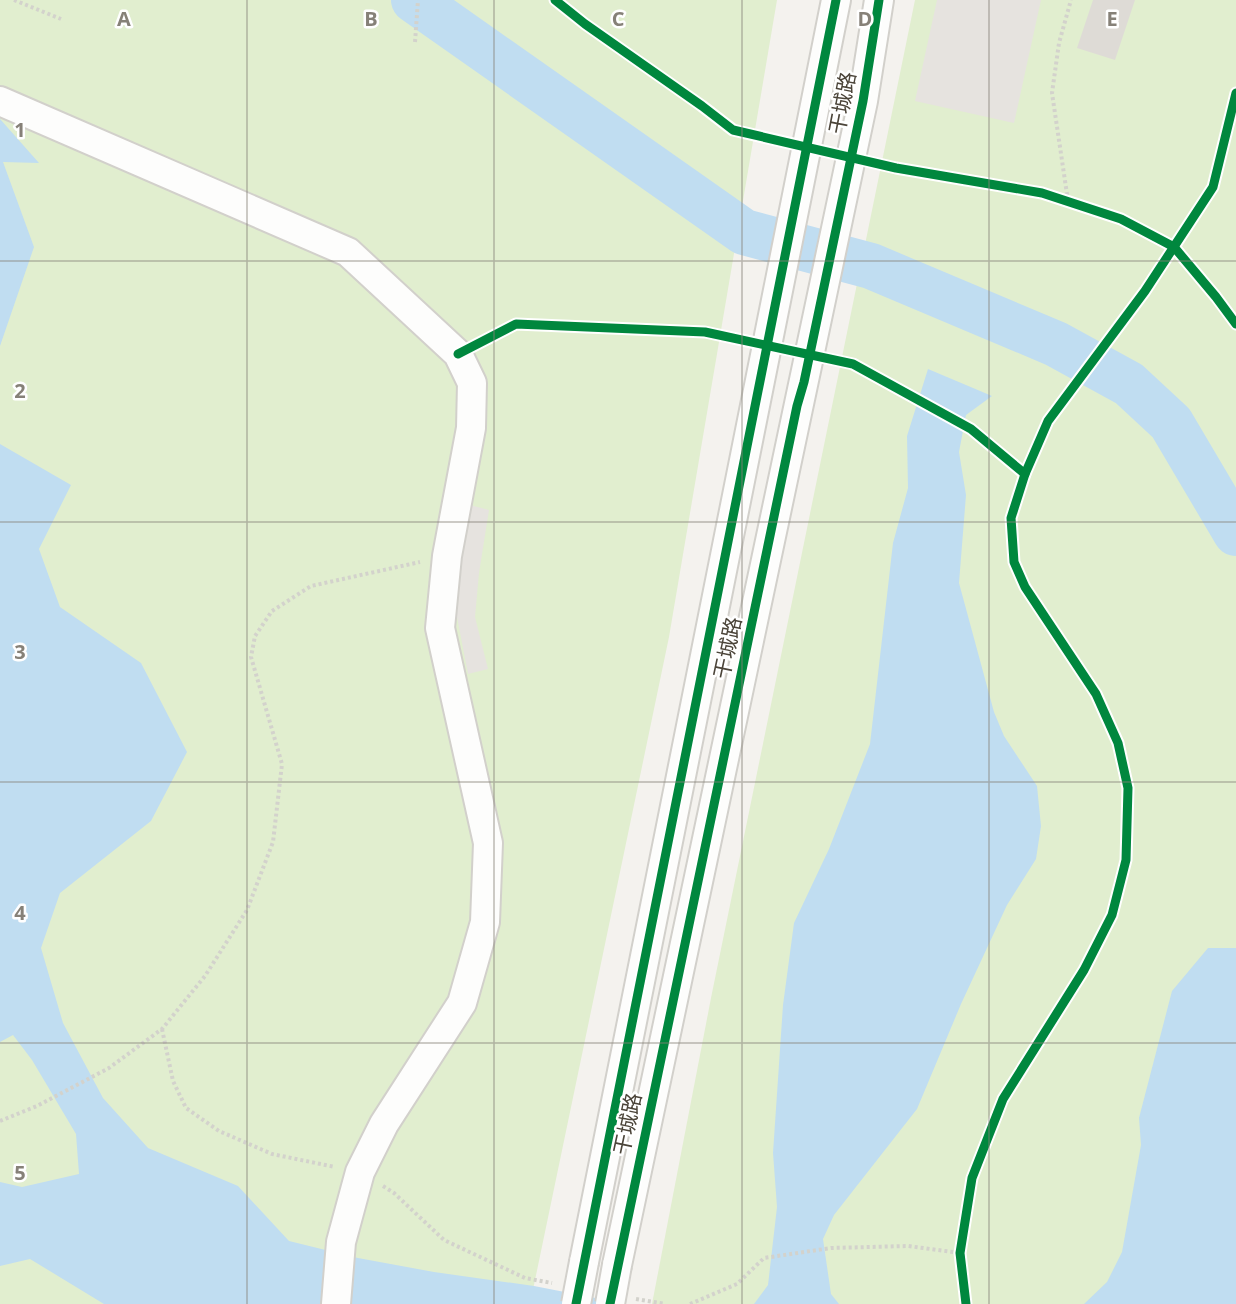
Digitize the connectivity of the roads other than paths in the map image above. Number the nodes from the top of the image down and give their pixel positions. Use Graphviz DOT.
graph roads {
  1 [pos="836,0"];
  2 [pos="879,0"];
  3 [pos="0,101"];
  4 [pos="568,1294"];
  5 [pos="620,1301"];
  6 [pos="336,1304"];
  1 -- 4 [label="street, 干城路, bridge"];
  2 -- 5 [label="street, 干城路, bridge"];
  3 -- 6 [label="street"];
}
